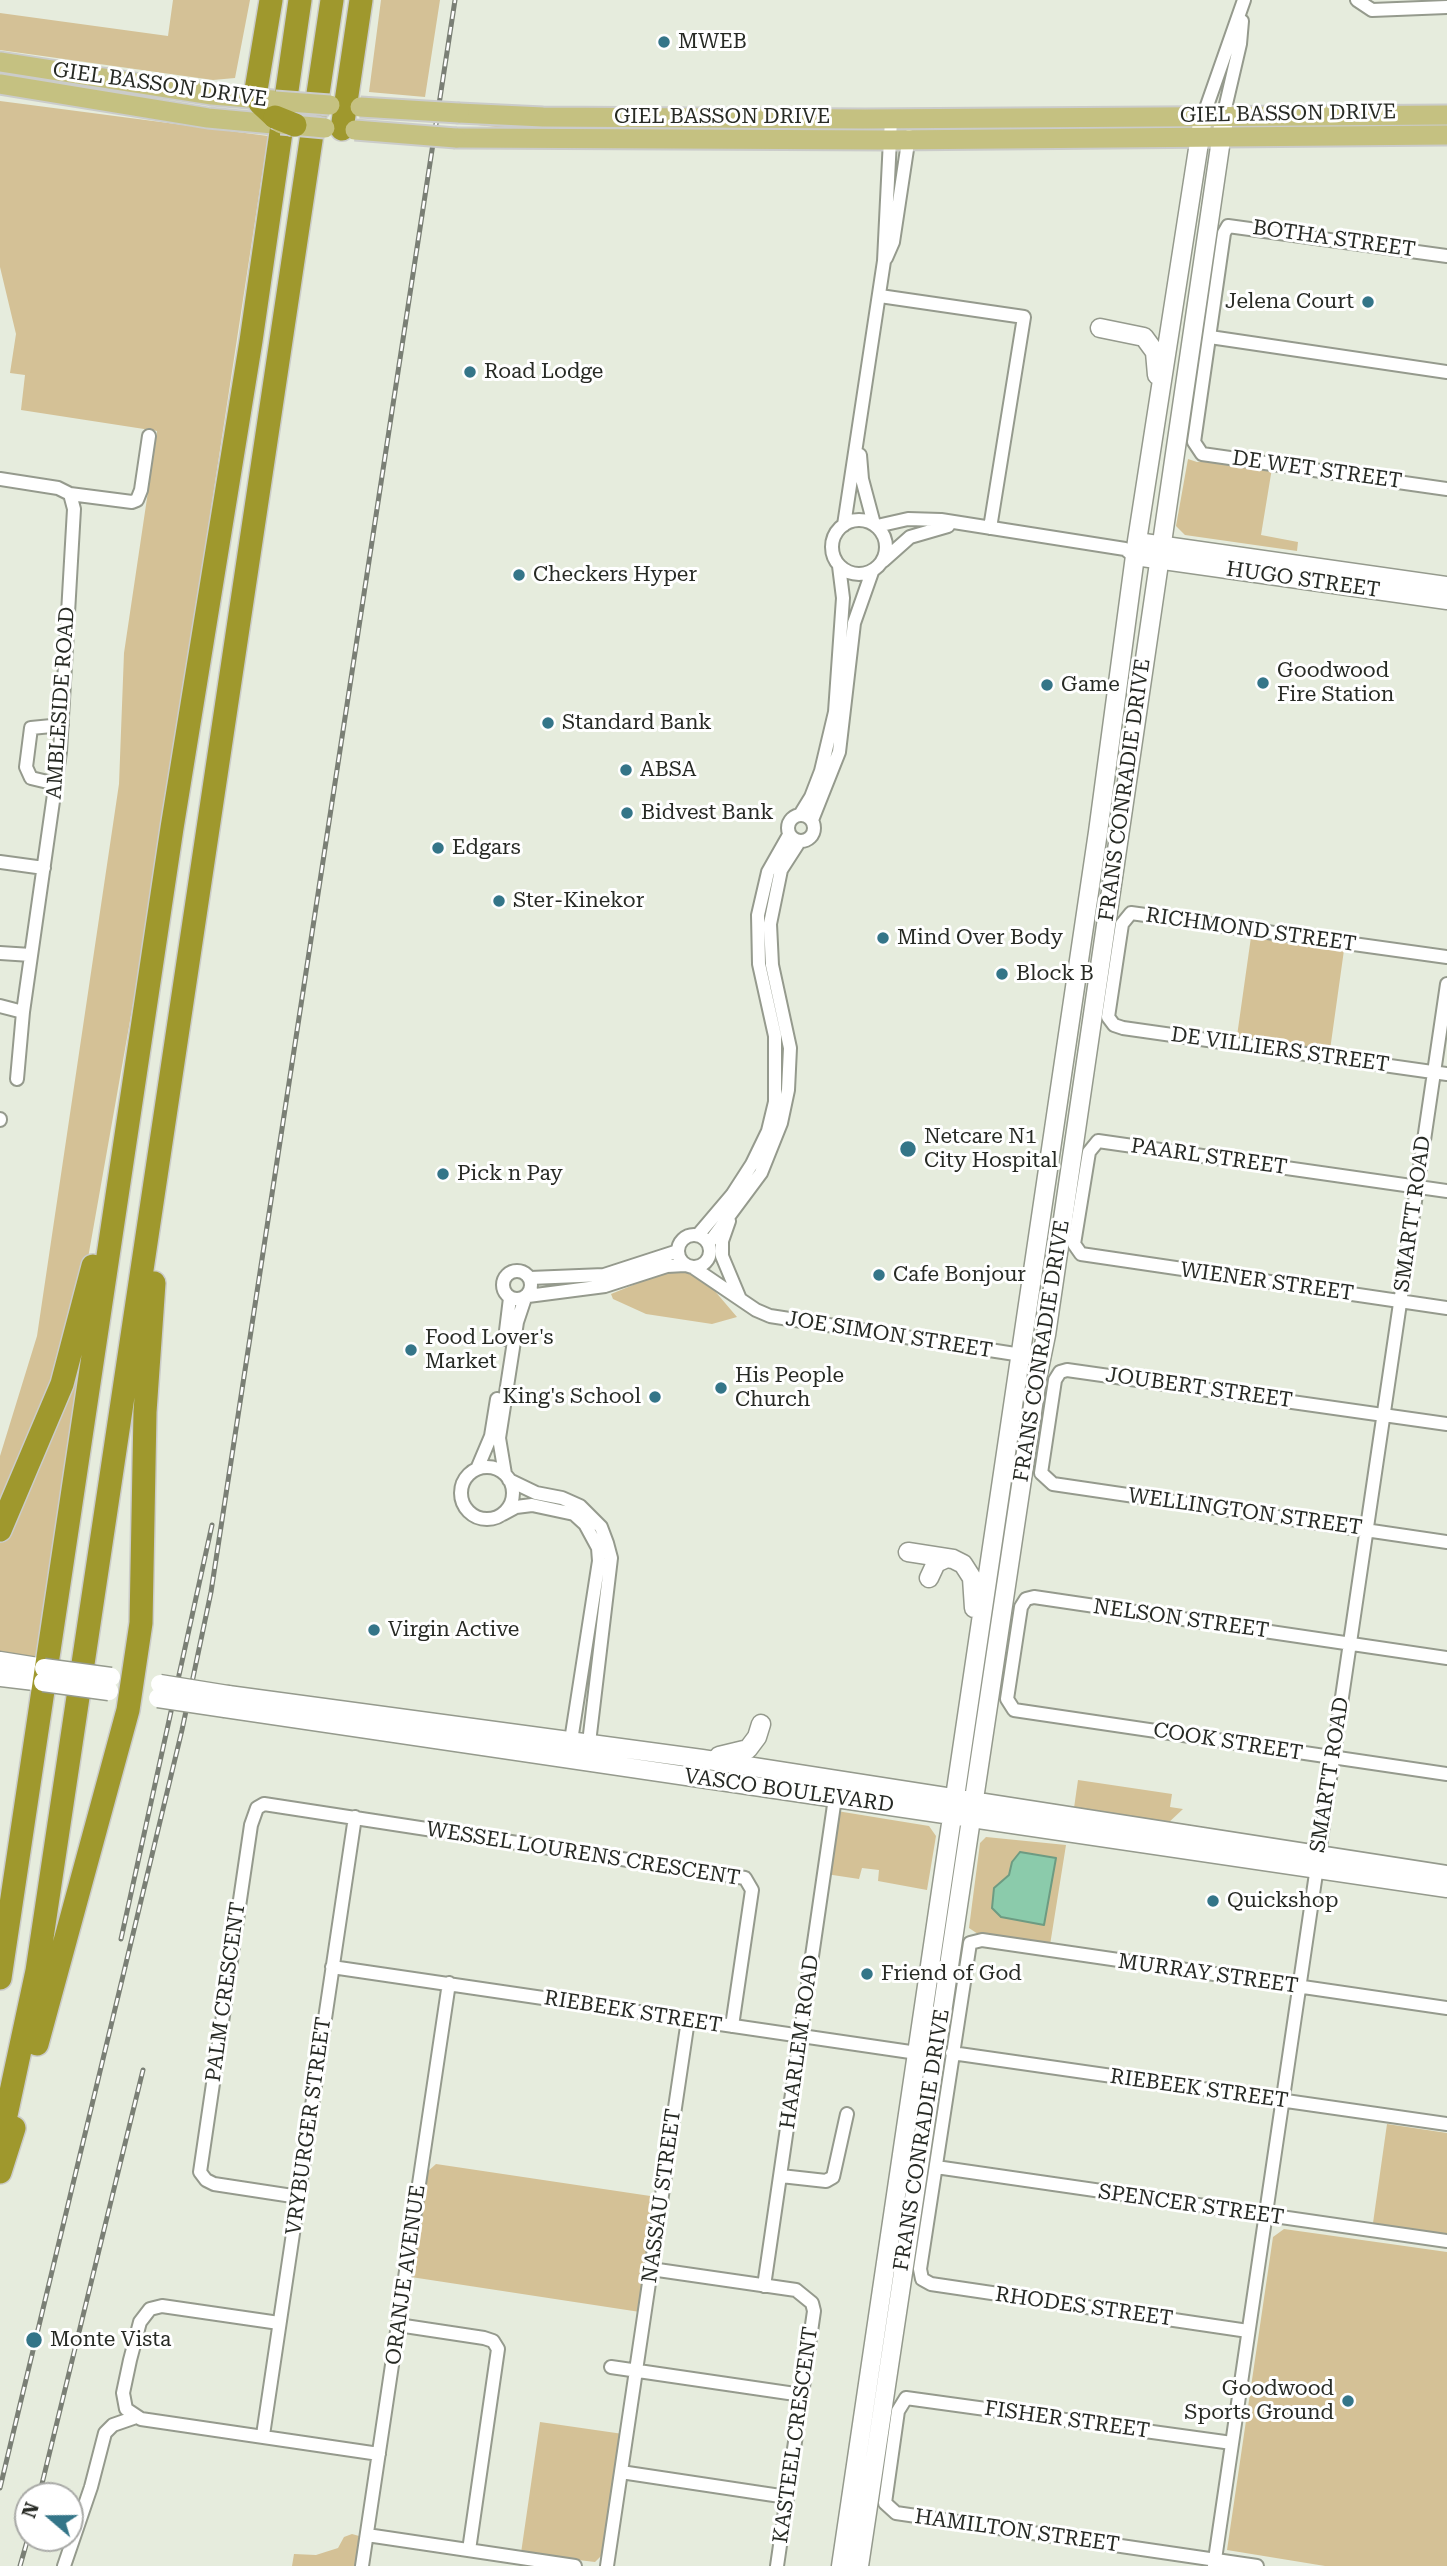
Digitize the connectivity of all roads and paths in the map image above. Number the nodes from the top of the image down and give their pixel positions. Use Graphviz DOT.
graph roads {
  1 [pos="271,0"];
  2 [pos="300,0"];
  3 [pos="332,0"];
  4 [pos="361,0"];
  5 [pos="1357,0"];
  6 [pos="1244,2"];
  7 [pos="1447,7"];
  8 [pos="0,62"];
  9 [pos="0,84"];
  10 [pos="345,106"];
  11 [pos="275,113"];
  12 [pos="1447,115"];
  13 [pos="1203,117"];
  14 [pos="900,119"];
  15 [pos="1223,126"];
  16 [pos="341,129"];
  17 [pos="1447,135"];
  18 [pos="1198,138"];
  19 [pos="900,140"];
  20 [pos="1447,256"];
  21 [pos="880,296"];
  22 [pos="1100,328"];
  23 [pos="1210,337"];
  24 [pos="1447,372"];
  25 [pos="1159,406"];
  26 [pos="859,434"];
  27 [pos="149,436"];
  28 [pos="0,479"];
  29 [pos="1447,489"];
  30 [pos="70,494"];
  31 [pos="955,523"];
  32 [pos="844,525"];
  33 [pos="876,525"];
  34 [pos="990,528"];
  35 [pos="1132,549"];
  36 [pos="1159,552"];
  37 [pos="883,561"];
  38 [pos="839,566"];
  39 [pos="1323,566"];
  40 [pos="872,572"];
  41 [pos="1320,583"];
  42 [pos="1447,585"];
  43 [pos="1447,601"];
  44 [pos="62,725"];
  45 [pos="56,783"];
  46 [pos="806,817"];
  47 [pos="172,828"];
  48 [pos="794,838"];
  49 [pos="0,862"];
  50 [pos="44,868"];
  51 [pos="0,953"];
  52 [pos="31,955"];
  53 [pos="1447,957"];
  54 [pos="1447,984"];
  55 [pos="0,1006"];
  56 [pos="23,1012"];
  57 [pos="1114,1025"];
  58 [pos="1441,1074"];
  59 [pos="17,1079"];
  60 [pos="161,1144"];
  61 [pos="1417,1187"];
  62 [pos="1447,1191"];
  63 [pos="741,1201"];
  64 [pos="706,1245"];
  65 [pos="678,1251"];
  66 [pos="1088,1255"];
  67 [pos="690,1266"];
  68 [pos="530,1278"];
  69 [pos="526,1297"];
  70 [pos="510,1298"];
  71 [pos="740,1299"];
  72 [pos="1400,1301"];
  73 [pos="1447,1308"];
  74 [pos="1021,1356"];
  75 [pos="1041,1358"];
  76 [pos="1383,1415"];
  77 [pos="1447,1424"];
  78 [pos="477,1469"];
  79 [pos="507,1477"];
  80 [pos="1044,1479"];
  81 [pos="503,1514"];
  82 [pos="0,1530"];
  83 [pos="1366,1530"];
  84 [pos="1447,1542"];
  85 [pos="908,1552"];
  86 [pos="947,1558"];
  87 [pos="929,1578"];
  88 [pos="1349,1644"];
  89 [pos="976,1650"];
  90 [pos="1447,1658"];
  91 [pos="0,1661"];
  92 [pos="12,1673"];
  93 [pos="136,1687"];
  94 [pos="1010,1707"];
  95 [pos="761,1724"];
  96 [pos="578,1751"];
  97 [pos="1333,1758"];
  98 [pos="702,1759"];
  99 [pos="1447,1774"];
  100 [pos="835,1798"];
  101 [pos="953,1807"];
  102 [pos="972,1810"];
  103 [pos="355,1817"];
  104 [pos="1317,1862"];
  105 [pos="1447,1875"];
  106 [pos="1447,1888"];
  107 [pos="332,1967"];
  108 [pos="0,1978"];
  109 [pos="449,1983"];
  110 [pos="1299,1987"];
  111 [pos="1447,2008"];
  112 [pos="688,2020"];
  113 [pos="732,2026"];
  114 [pos="802,2036"];
  115 [pos="934,2054"];
  116 [pos="1282,2101"];
  117 [pos="847,2114"];
  118 [pos="1447,2124"];
  119 [pos="0,2143"];
  120 [pos="936,2168"];
  121 [pos="0,2172"];
  122 [pos="781,2176"];
  123 [pos="299,2197"];
  124 [pos="1265,2216"];
  125 [pos="1447,2241"];
  126 [pos="651,2269"];
  127 [pos="764,2286"];
  128 [pos="279,2323"];
  129 [pos="398,2325"];
  130 [pos="1248,2331"];
  131 [pos="611,2367"];
  132 [pos="636,2371"];
  133 [pos="802,2395"];
  134 [pos="903,2400"];
  135 [pos="136,2417"];
  136 [pos="263,2435"];
  137 [pos="1232,2443"];
  138 [pos="379,2454"];
  139 [pos="621,2472"];
  140 [pos="787,2497"];
  141 [pos="367,2535"];
  142 [pos="469,2550"];
  143 [pos="1214,2563"];
  144 [pos="64,2566"];
  145 [pos="362,2566"];
  146 [pos="575,2566"];
  147 [pos="607,2566"];
  148 [pos="777,2566"];
  149 [pos="841,2566"];
  150 [pos="859,2566"];
  151 [pos="1257,2566"];
  1 -- 11 [label="highway"];
  2 -- 47 [label="highway"];
  3 -- 60 [label="highway"];
  4 -- 10 [label="highway"];
  5 -- 7 [label="street"];
  6 -- 13 [label="street"];
  6 -- 15 [label="street"];
  8 -- 11 [label="main road, GIEL BASSON DRIVE"];
  9 -- 11 [label="main road, GIEL BASSON DRIVE"];
  10 -- 11 [label="main road, GIEL BASSON DRIVE, bridge"];
  10 -- 14 [label="main road, GIEL BASSON DRIVE, bridge"];
  10 -- 16 [label="highway"];
  11 -- 16 [label="main road, GIEL BASSON DRIVE, bridge"];
  12 -- 15 [label="main road, GIEL BASSON DRIVE"];
  13 -- 14 [label="main road, GIEL BASSON DRIVE"];
  13 -- 15 [label="main road, GIEL BASSON DRIVE"];
  13 -- 18 [label="main road, FRANS CONRADIE DRIVE"];
  14 -- 19 [label="street"];
  15 -- 17 [label="main road, GIEL BASSON DRIVE"];
  15 -- 18 [label="main road, GIEL BASSON DRIVE"];
  15 -- 36 [label="main road, FRANS CONRADIE DRIVE"];
  16 -- 19 [label="main road, GIEL BASSON DRIVE, bridge"];
  18 -- 19 [label="main road, GIEL BASSON DRIVE"];
  18 -- 25 [label="main road, FRANS CONRADIE DRIVE"];
  19 -- 21 [label="street"];
  20 -- 23 [label="street, BOTHA STREET"];
  21 -- 26 [label="street"];
  21 -- 34 [label="street"];
  22 -- 25 [label="main road"];
  23 -- 24 [label="street"];
  23 -- 29 [label="street, DE WET STREET"];
  25 -- 35 [label="main road, FRANS CONRADIE DRIVE"];
  26 -- 32 [label="street"];
  26 -- 33 [label="street"];
  27 -- 30 [label="street"];
  28 -- 30 [label="street"];
  30 -- 44 [label="street, AMBLESIDE ROAD"];
  31 -- 33 [label="street"];
  31 -- 34 [label="street"];
  31 -- 37 [label="street"];
  32 -- 33 [label="street"];
  32 -- 38 [label="street"];
  33 -- 37 [label="street"];
  34 -- 35 [label="street"];
  35 -- 36 [label="street"];
  35 -- 74 [label="main road, FRANS CONRADIE DRIVE"];
  36 -- 39 [label="street, HUGO STREET"];
  36 -- 41 [label="street, HUGO STREET"];
  36 -- 75 [label="main road, FRANS CONRADIE DRIVE"];
  37 -- 40 [label="street"];
  38 -- 40 [label="street"];
  38 -- 46 [label="street"];
  39 -- 41 [label="street"];
  39 -- 42 [label="street, HUGO STREET"];
  40 -- 46 [label="street"];
  41 -- 43 [label="street, HUGO STREET"];
  44 -- 45 [label="street, AMBLESIDE ROAD"];
  44 -- 45 [label="street"];
  45 -- 50 [label="street, AMBLESIDE ROAD"];
  46 -- 48 [label="street"];
  46 -- 48 [label="street"];
  47 -- 82 [label="highway"];
  47 -- 108 [label="highway"];
  48 -- 63 [label="street"];
  48 -- 64 [label="street"];
  49 -- 50 [label="street"];
  50 -- 52 [label="street, AMBLESIDE ROAD"];
  51 -- 52 [label="street"];
  52 -- 56 [label="street, AMBLESIDE ROAD"];
  53 -- 57 [label="street, RICHMOND STREET"];
  54 -- 58 [label="street, SMARTT ROAD"];
  55 -- 56 [label="street"];
  56 -- 59 [label="street, AMBLESIDE ROAD"];
  57 -- 58 [label="street, DE VILLIERS STREET"];
  58 -- 61 [label="street, SMARTT ROAD"];
  60 -- 93 [label="highway"];
  60 -- 119 [label="highway"];
  61 -- 62 [label="street, PAARL STREET"];
  61 -- 66 [label="street, PAARL STREET"];
  61 -- 72 [label="street, SMARTT ROAD"];
  63 -- 64 [label="street"];
  63 -- 71 [label="street"];
  64 -- 65 [label="street"];
  64 -- 67 [label="street"];
  64 -- 71 [label="street, JOE SIMON STREET"];
  65 -- 67 [label="street"];
  65 -- 68 [label="street"];
  66 -- 72 [label="street, WIENER STREET"];
  67 -- 69 [label="street"];
  67 -- 71 [label="street, JOE SIMON STREET"];
  68 -- 69 [label="street"];
  68 -- 70 [label="street"];
  69 -- 70 [label="street"];
  69 -- 79 [label="street"];
  70 -- 78 [label="street"];
  71 -- 74 [label="street, JOE SIMON STREET"];
  72 -- 73 [label="street, WIENER STREET"];
  72 -- 76 [label="street, SMARTT ROAD"];
  74 -- 75 [label="street, JOE SIMON STREET"];
  74 -- 89 [label="main road, FRANS CONRADIE DRIVE"];
  75 -- 102 [label="main road, FRANS CONRADIE DRIVE"];
  76 -- 77 [label="street, JOUBERT STREET"];
  76 -- 80 [label="street, JOUBERT STREET"];
  76 -- 83 [label="street, SMARTT ROAD"];
  78 -- 79 [label="street"];
  78 -- 81 [label="street"];
  79 -- 81 [label="street"];
  79 -- 96 [label="street"];
  80 -- 83 [label="street, WELLINGTON STREET"];
  81 -- 96 [label="street"];
  83 -- 84 [label="street, WELLINGTON STREET"];
  83 -- 88 [label="street, SMARTT ROAD"];
  85 -- 86 [label="main road"];
  86 -- 87 [label="main road"];
  86 -- 89 [label="main road"];
  88 -- 90 [label="street, NELSON STREET"];
  88 -- 94 [label="street, NELSON STREET"];
  88 -- 97 [label="street, SMARTT ROAD"];
  89 -- 101 [label="main road, FRANS CONRADIE DRIVE"];
  91 -- 92 [label="main road, VASCO BOULEVARD"];
  92 -- 93 [label="main road, VASCO BOULEVARD, bridge"];
  93 -- 96 [label="main road, VASCO BOULEVARD, bridge"];
  93 -- 121 [label="highway"];
  94 -- 97 [label="street, COOK STREET"];
  95 -- 98 [label="main road"];
  96 -- 98 [label="main road, VASCO BOULEVARD"];
  96 -- 100 [label="main road, VASCO BOULEVARD"];
  97 -- 99 [label="street, COOK STREET"];
  97 -- 104 [label="street, SMARTT ROAD"];
  98 -- 101 [label="main road, VASCO BOULEVARD"];
  100 -- 101 [label="main road, VASCO BOULEVARD"];
  100 -- 114 [label="street, HAARLEM ROAD"];
  101 -- 102 [label="main road, VASCO BOULEVARD"];
  101 -- 115 [label="main road, FRANS CONRADIE DRIVE"];
  102 -- 104 [label="main road, VASCO BOULEVARD"];
  102 -- 115 [label="main road, FRANS CONRADIE DRIVE"];
  103 -- 107 [label="street, VRYBURGER STREET"];
  103 -- 113 [label="street, WESSEL LOURENS CRESCENT"];
  103 -- 123 [label="street, PALM CRESCENT"];
  104 -- 105 [label="main road, VASCO BOULEVARD"];
  104 -- 106 [label="main road, VASCO BOULEVARD"];
  104 -- 110 [label="street, SMARTT ROAD"];
  107 -- 109 [label="street, RIEBEEK STREET"];
  107 -- 123 [label="street, VRYBURGER STREET"];
  109 -- 112 [label="street, RIEBEEK STREET"];
  109 -- 129 [label="street, ORANJE AVENUE"];
  110 -- 111 [label="street, MURRAY STREET"];
  110 -- 115 [label="street, MURRAY STREET"];
  110 -- 116 [label="street, SMARTT ROAD"];
  112 -- 113 [label="street, RIEBEEK STREET"];
  112 -- 126 [label="street, NASSAU STREET"];
  113 -- 114 [label="street, RIEBEEK STREET"];
  114 -- 115 [label="street, RIEBEEK STREET"];
  114 -- 122 [label="street, HAARLEM ROAD"];
  115 -- 116 [label="street, RIEBEEK STREET"];
  115 -- 120 [label="street"];
  115 -- 149 [label="main road, FRANS CONRADIE DRIVE"];
  115 -- 150 [label="main road, FRANS CONRADIE DRIVE"];
  116 -- 118 [label="street, RIEBEEK STREET"];
  116 -- 124 [label="street, SMARTT ROAD"];
  117 -- 122 [label="street"];
  120 -- 124 [label="street, SPENCER STREET"];
  120 -- 130 [label="street, RHODES STREET"];
  122 -- 127 [label="street, HAARLEM ROAD"];
  123 -- 128 [label="street, VRYBURGER STREET"];
  124 -- 125 [label="street, SPENCER STREET"];
  124 -- 130 [label="street, SMARTT ROAD"];
  126 -- 127 [label="street, KASTEEL CRESCENT"];
  126 -- 132 [label="street, NASSAU STREET"];
  127 -- 133 [label="street, KASTEEL CRESCENT"];
  128 -- 135 [label="street"];
  128 -- 136 [label="street, VRYBURGER STREET"];
  129 -- 138 [label="street, ORANJE AVENUE"];
  129 -- 142 [label="street"];
  130 -- 137 [label="street, SMARTT ROAD"];
  131 -- 132 [label="street"];
  132 -- 133 [label="street"];
  132 -- 139 [label="street, NASSAU STREET"];
  133 -- 140 [label="street, KASTEEL CRESCENT"];
  134 -- 137 [label="street, FISHER STREET"];
  134 -- 143 [label="street, HAMILTON STREET"];
  135 -- 136 [label="street"];
  135 -- 144 [label="street"];
  136 -- 138 [label="street"];
  137 -- 143 [label="street, SMARTT ROAD"];
  138 -- 141 [label="street, ORANJE AVENUE"];
  139 -- 140 [label="street"];
  139 -- 147 [label="street, NASSAU STREET"];
  140 -- 148 [label="street, KASTEEL CRESCENT"];
  141 -- 142 [label="street"];
  141 -- 145 [label="street, ORANJE AVENUE"];
  142 -- 146 [label="street"];
  143 -- 151 [label="street, HAMILTON STREET"];
}
